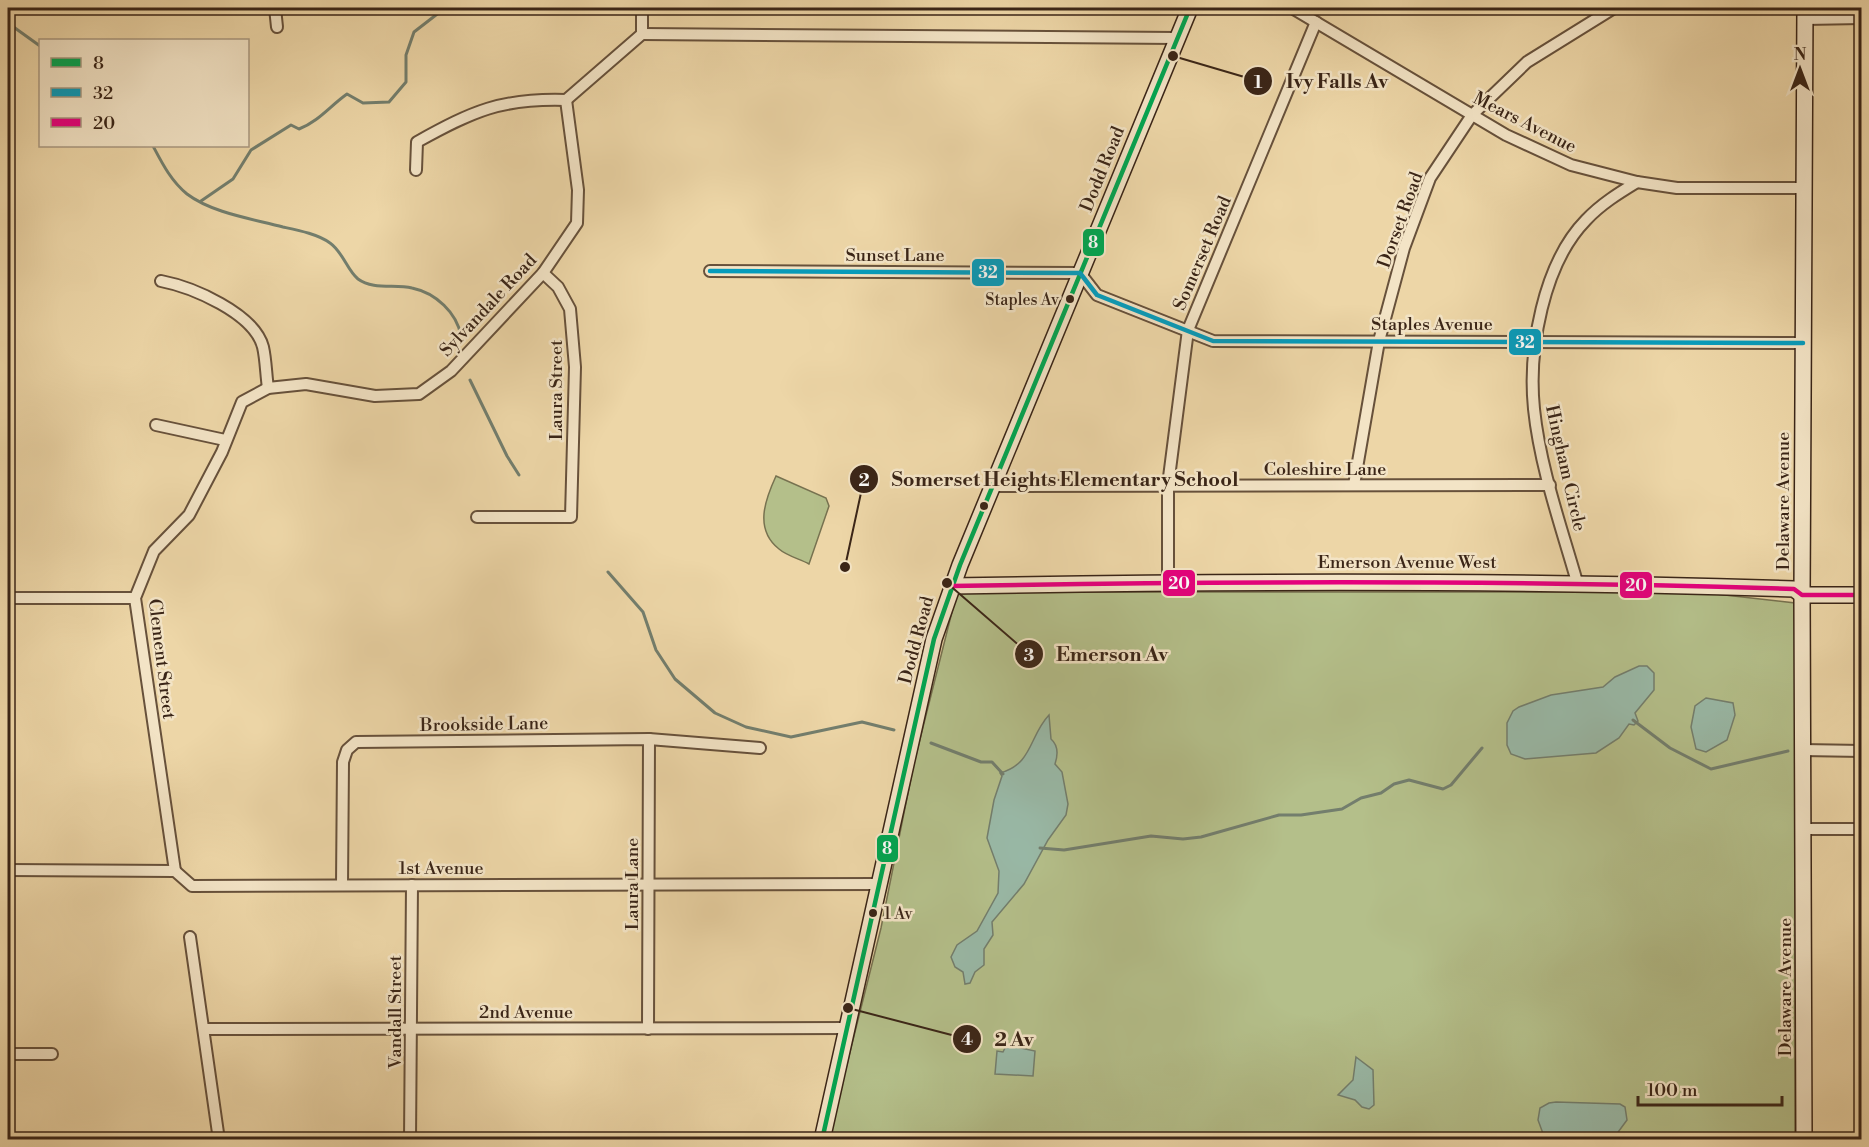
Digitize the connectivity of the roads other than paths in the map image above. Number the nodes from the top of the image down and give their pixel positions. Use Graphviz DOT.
graph roads {
  1 [pos="276,8"];
  2 [pos="642,8"];
  3 [pos="1190,8"];
  4 [pos="1292,8"];
  5 [pos="1614,8"];
  6 [pos="1805,13"];
  7 [pos="1862,18"];
  8 [pos="1316,22"];
  9 [pos="277,27"];
  10 [pos="642,34"];
  11 [pos="1177,38"];
  12 [pos="566,100"];
  13 [pos="1472,115"];
  14 [pos="416,170"];
  15 [pos="1637,182"];
  16 [pos="1804,188"];
  17 [pos="710,271"];
  18 [pos="543,273"];
  19 [pos="1080,273"];
  20 [pos="161,281"];
  21 [pos="1188,330"];
  22 [pos="1379,341"];
  23 [pos="1536,341"];
  24 [pos="1803,343"];
  25 [pos="268,388"];
  26 [pos="156,425"];
  27 [pos="225,440"];
  28 [pos="1354,485"];
  29 [pos="1550,485"];
  30 [pos="992,486"];
  31 [pos="1168,486"];
  32 [pos="477,517"];
  33 [pos="1168,582"];
  34 [pos="1577,582"];
  35 [pos="951,586"];
  36 [pos="1802,595"];
  37 [pos="1862,595"];
  38 [pos="8,598"];
  39 [pos="135,598"];
  40 [pos="649,739"];
  41 [pos="760,748"];
  42 [pos="1803,750"];
  43 [pos="1862,751"];
  44 [pos="1803,829"];
  45 [pos="1862,829"];
  46 [pos="8,870"];
  47 [pos="175,871"];
  48 [pos="648,884"];
  49 [pos="880,884"];
  50 [pos="342,885"];
  51 [pos="412,885"];
  52 [pos="190,937"];
  53 [pos="848,1028"];
  54 [pos="204,1029"];
  55 [pos="411,1029"];
  56 [pos="648,1029"];
  57 [pos="8,1054"];
  58 [pos="52,1054"];
  59 [pos="219,1140"];
  60 [pos="410,1140"];
  61 [pos="822,1140"];
  62 [pos="1804,1140"];
  1 -- 9 [label="street"];
  2 -- 10 [label="street"];
  3 -- 11 [label="street, Dodd Road"];
  4 -- 8 [label="street, Mears Avenue"];
  5 -- 13 [label="street, Dorset Road"];
  6 -- 7 [label="street"];
  6 -- 16 [label="street, Delaware Avenue"];
  8 -- 13 [label="street, Mears Avenue"];
  8 -- 21 [label="street, Somerset Road"];
  10 -- 11 [label="street"];
  10 -- 12 [label="street"];
  11 -- 19 [label="street, Dodd Road"];
  12 -- 14 [label="street"];
  12 -- 18 [label="street, Sylvandale Road"];
  13 -- 15 [label="street, Mears Avenue"];
  13 -- 22 [label="street, Dorset Road"];
  15 -- 16 [label="street, Mears Avenue"];
  15 -- 23 [label="street, Hingham Circle"];
  16 -- 24 [label="street, Delaware Avenue"];
  17 -- 19 [label="street, Sunset Lane"];
  18 -- 25 [label="street, Sylvandale Road"];
  18 -- 32 [label="street, Laura Street"];
  19 -- 21 [label="street, Staples Avenue"];
  19 -- 30 [label="street, Dodd Road"];
  20 -- 25 [label="street"];
  21 -- 22 [label="street, Staples Avenue"];
  21 -- 31 [label="street, Somerset Road"];
  22 -- 23 [label="street, Staples Avenue"];
  22 -- 28 [label="street, Dorset Road"];
  23 -- 24 [label="street, Staples Avenue"];
  23 -- 29 [label="street, Hingham Circle"];
  24 -- 36 [label="street, Delaware Avenue"];
  25 -- 27 [label="street, Sylvandale Road"];
  26 -- 27 [label="street"];
  27 -- 39 [label="street, Clement Street"];
  28 -- 29 [label="street, Coleshire Lane"];
  28 -- 31 [label="street, Coleshire Lane"];
  29 -- 34 [label="street, Hingham Circle"];
  30 -- 31 [label="street, Coleshire Lane"];
  30 -- 35 [label="street, Dodd Road"];
  31 -- 33 [label="street, Somerset Road"];
  33 -- 34 [label="street, Emerson Avenue West"];
  33 -- 35 [label="street, Emerson Avenue West"];
  34 -- 36 [label="street, Emerson Avenue West"];
  35 -- 49 [label="street, Dodd Road"];
  36 -- 37 [label="street, Emerson Avenue West"];
  36 -- 42 [label="street, Delaware Avenue"];
  38 -- 39 [label="street"];
  39 -- 47 [label="street, Clement Street"];
  40 -- 41 [label="street, Brookside Lane"];
  40 -- 48 [label="street, Laura Lane"];
  40 -- 50 [label="street, Brookside Lane"];
  42 -- 43 [label="street"];
  42 -- 44 [label="street, Delaware Avenue"];
  44 -- 45 [label="street"];
  44 -- 62 [label="street, Delaware Avenue"];
  46 -- 47 [label="street"];
  47 -- 50 [label="street, 1st Avenue"];
  48 -- 49 [label="street, 1st Avenue"];
  48 -- 51 [label="street, 1st Avenue"];
  48 -- 56 [label="street, Laura Lane"];
  49 -- 53 [label="street, Dodd Road"];
  50 -- 51 [label="street, 1st Avenue"];
  51 -- 55 [label="street, Vandall Street"];
  52 -- 54 [label="street"];
  53 -- 56 [label="street, 2nd Avenue"];
  53 -- 61 [label="street, Dodd Road"];
  54 -- 55 [label="street, 2nd Avenue"];
  54 -- 59 [label="street"];
  55 -- 56 [label="street, 2nd Avenue"];
  55 -- 60 [label="street, Vandall Street"];
  57 -- 58 [label="street"];
}
